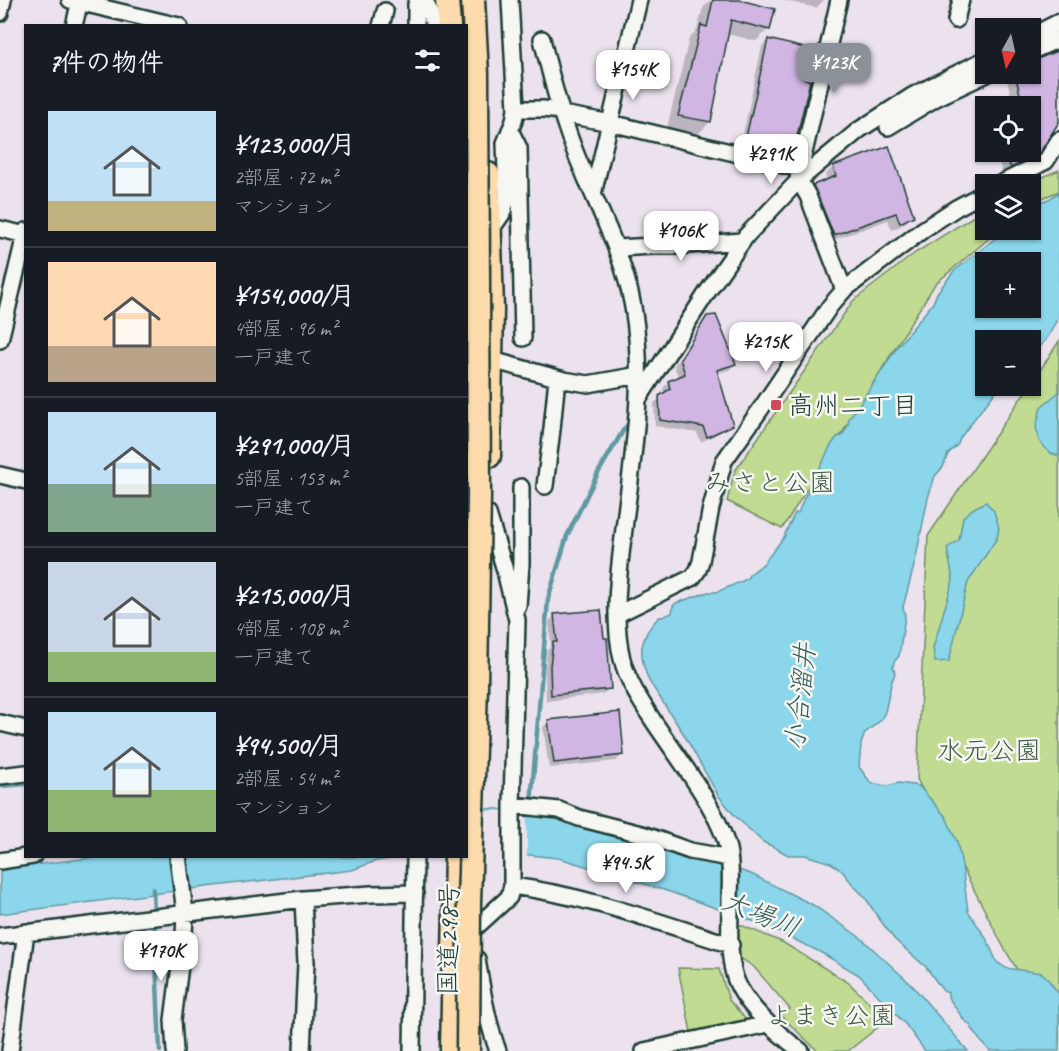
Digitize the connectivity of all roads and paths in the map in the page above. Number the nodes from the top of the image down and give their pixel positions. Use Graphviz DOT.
graph roads {
  1 [pos="3,0"];
  2 [pos="418,0"];
  3 [pos="425,0"];
  4 [pos="447,0"];
  5 [pos="455,0"];
  6 [pos="473,0"];
  7 [pos="483,0"];
  8 [pos="510,0"];
  9 [pos="639,0"];
  10 [pos="839,0"];
  11 [pos="961,0"];
  12 [pos="76,1"];
  13 [pos="0,13"];
  14 [pos="956,20"];
  15 [pos="1059,22"];
  16 [pos="74,24"];
  17 [pos="171,24"];
  18 [pos="416,24"];
  19 [pos="434,24"];
  20 [pos="448,24"];
  21 [pos="457,24"];
  22 [pos="1041,31"];
  23 [pos="542,39"];
  24 [pos="1059,39"];
  25 [pos="1041,47"];
  26 [pos="975,64"];
  27 [pos="975,80"];
  28 [pos="516,109"];
  29 [pos="562,112"];
  30 [pos="611,123"];
  31 [pos="888,127"];
  32 [pos="510,130"];
  33 [pos="1059,140"];
  34 [pos="1052,159"];
  35 [pos="1021,174"];
  36 [pos="799,177"];
  37 [pos="594,194"];
  38 [pos="975,198"];
  39 [pos="0,229"];
  40 [pos="490,231"];
  41 [pos="24,233"];
  42 [pos="24,237"];
  43 [pos="742,241"];
  44 [pos="617,248"];
  45 [pos="844,290"];
  46 [pos="523,338"];
  47 [pos="0,340"];
  48 [pos="468,350"];
  49 [pos="492,360"];
  50 [pos="639,375"];
  51 [pos="557,378"];
  52 [pos="639,398"];
  53 [pos="0,476"];
  54 [pos="24,481"];
  55 [pos="545,486"];
  56 [pos="521,487"];
  57 [pos="488,514"];
  58 [pos="618,614"];
  59 [pos="517,621"];
  60 [pos="0,723"];
  61 [pos="24,729"];
  62 [pos="24,773"];
  63 [pos="0,776"];
  64 [pos="512,805"];
  65 [pos="24,857"];
  66 [pos="178,858"];
  67 [pos="415,858"];
  68 [pos="447,858"];
  69 [pos="456,858"];
  70 [pos="0,861"];
  71 [pos="729,861"];
  72 [pos="415,886"];
  73 [pos="512,886"];
  74 [pos="303,899"];
  75 [pos="185,913"];
  76 [pos="476,927"];
  77 [pos="26,932"];
  78 [pos="0,936"];
  79 [pos="731,945"];
  80 [pos="477,959"];
  81 [pos="768,1024"];
  82 [pos="10,1051"];
  83 [pos="175,1051"];
  84 [pos="302,1051"];
  85 [pos="412,1051"];
  86 [pos="444,1051"];
  87 [pos="452,1051"];
  88 [pos="468,1051"];
  89 [pos="475,1051"];
  90 [pos="498,1051"];
  91 [pos="644,1051"];
  92 [pos="801,1051"];
  1 -- 13 [label="street"];
  2 -- 18 [label="street"];
  3 -- 19 [label="street"];
  4 -- 20 [label="highway"];
  5 -- 21 [label="highway"];
  6 -- 88 [label="highway, bridge"];
  7 -- 40 [label="highway, 国道298号"];
  8 -- 28 [label="street"];
  9 -- 30 [label="street"];
  10 -- 36 [label="street"];
  11 -- 14 [label="street"];
  12 -- 16 [label="street"];
  12 -- 17 [label="street"];
  15 -- 22 [label="street"];
  23 -- 29 [label="street"];
  24 -- 25 [label="street"];
  26 -- 36 [label="street"];
  27 -- 31 [label="street"];
  28 -- 29 [label="street"];
  28 -- 32 [label="street"];
  29 -- 30 [label="street"];
  29 -- 37 [label="street"];
  30 -- 36 [label="street"];
  30 -- 37 [label="street"];
  32 -- 40 [label="street"];
  32 -- 46 [label="street"];
  33 -- 34 [label="street"];
  34 -- 35 [label="street"];
  36 -- 43 [label="street"];
  36 -- 45 [label="street"];
  37 -- 44 [label="street"];
  38 -- 45 [label="street"];
  39 -- 41 [label="street"];
  40 -- 49 [label="highway, 国道298号"];
  42 -- 47 [label="street"];
  43 -- 44 [label="street"];
  43 -- 52 [label="street"];
  44 -- 50 [label="street"];
  45 -- 58 [label="street"];
  48 -- 49 [label="street"];
  49 -- 51 [label="street"];
  49 -- 57 [label="highway, 国道298号"];
  50 -- 51 [label="street"];
  50 -- 52 [label="street"];
  51 -- 55 [label="street"];
  52 -- 58 [label="street"];
  53 -- 54 [label="street"];
  56 -- 59 [label="street"];
  57 -- 59 [label="street"];
  57 -- 76 [label="highway, 国道298号"];
  58 -- 71 [label="street"];
  59 -- 64 [label="street"];
  60 -- 61 [label="street"];
  62 -- 63 [label="street"];
  64 -- 71 [label="street"];
  64 -- 73 [label="street"];
  65 -- 70 [label="street"];
  66 -- 75 [label="street"];
  67 -- 72 [label="street"];
  68 -- 86 [label="highway, 国道298号"];
  69 -- 87 [label="highway"];
  71 -- 79 [label="street"];
  72 -- 74 [label="street"];
  72 -- 85 [label="street"];
  73 -- 76 [label="street"];
  73 -- 79 [label="street"];
  74 -- 75 [label="street"];
  74 -- 84 [label="street"];
  75 -- 77 [label="street"];
  75 -- 83 [label="street"];
  76 -- 80 [label="highway, 国道298号"];
  77 -- 78 [label="street"];
  77 -- 82 [label="street"];
  79 -- 81 [label="street"];
  80 -- 89 [label="highway, 国道298号"];
  80 -- 90 [label="street"];
  81 -- 91 [label="street"];
  81 -- 92 [label="street"];
}
